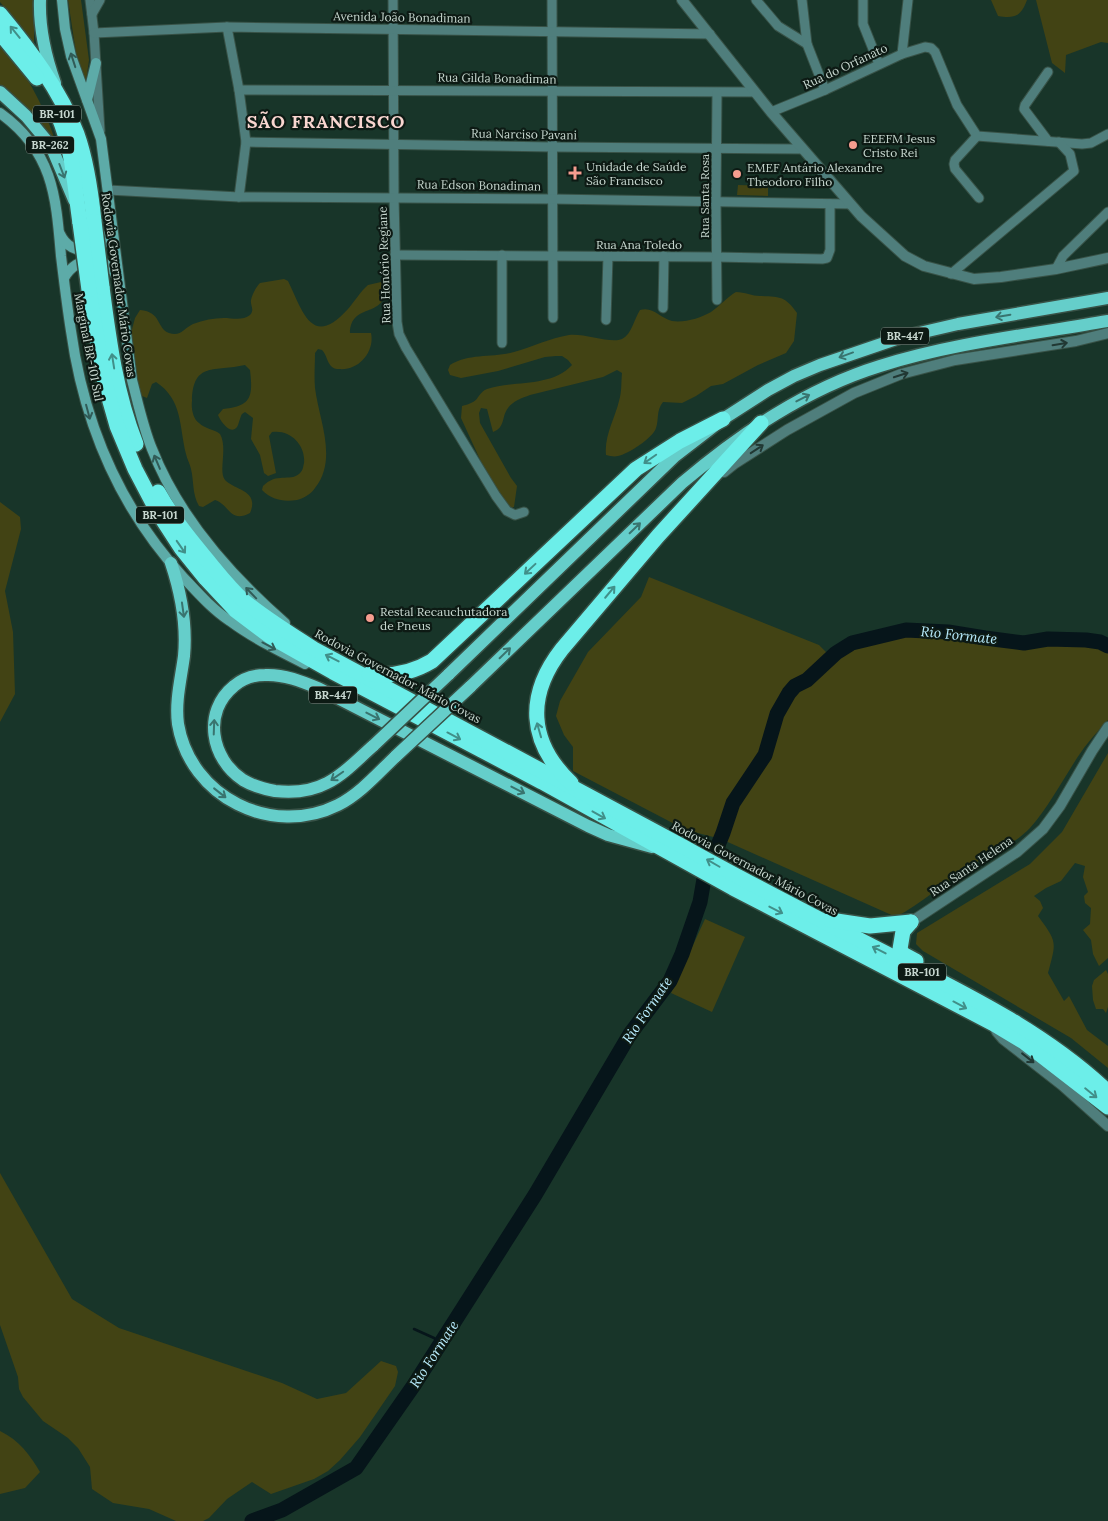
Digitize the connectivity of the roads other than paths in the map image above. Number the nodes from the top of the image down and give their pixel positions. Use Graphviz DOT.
graph roads {
  1 [pos="40,0"];
  2 [pos="62,0"];
  3 [pos="90,0"];
  4 [pos="100,0"];
  5 [pos="393,0"];
  6 [pos="552,0"];
  7 [pos="682,0"];
  8 [pos="756,0"];
  9 [pos="802,0"];
  10 [pos="863,0"];
  11 [pos="908,0"];
  12 [pos="0,14"];
  13 [pos="92,14"];
  14 [pos="227,27"];
  15 [pos="394,30"];
  16 [pos="552,32"];
  17 [pos="0,33"];
  18 [pos="94,33"];
  19 [pos="710,34"];
  20 [pos="807,44"];
  21 [pos="902,54"];
  22 [pos="96,63"];
  23 [pos="879,64"];
  24 [pos="1048,72"];
  25 [pos="239,90"];
  26 [pos="394,90"];
  27 [pos="825,90"];
  28 [pos="0,92"];
  29 [pos="553,92"];
  30 [pos="754,92"];
  31 [pos="718,93"];
  32 [pos="87,101"];
  33 [pos="61,102"];
  34 [pos="771,112"];
  35 [pos="0,113"];
  36 [pos="1108,134"];
  37 [pos="977,136"];
  38 [pos="101,139"];
  39 [pos="1048,141"];
  40 [pos="246,142"];
  41 [pos="1059,142"];
  42 [pos="394,143"];
  43 [pos="552,147"];
  44 [pos="716,147"];
  45 [pos="802,148"];
  46 [pos="108,190"];
  47 [pos="239,197"];
  48 [pos="394,197"];
  49 [pos="979,198"];
  50 [pos="552,199"];
  51 [pos="716,202"];
  52 [pos="830,204"];
  53 [pos="850,204"];
  54 [pos="1108,212"];
  55 [pos="84,219"];
  56 [pos="112,223"];
  57 [pos="59,231"];
  58 [pos="396,255"];
  59 [pos="502,255"];
  60 [pos="553,256"];
  61 [pos="608,256"];
  62 [pos="664,256"];
  63 [pos="716,256"];
  64 [pos="1108,258"];
  65 [pos="1056,269"];
  66 [pos="951,274"];
  67 [pos="64,278"];
  68 [pos="119,281"];
  69 [pos="95,289"];
  70 [pos="1106,299"];
  71 [pos="717,300"];
  72 [pos="663,308"];
  73 [pos="553,318"];
  74 [pos="606,320"];
  75 [pos="1108,321"];
  76 [pos="1108,333"];
  77 [pos="502,343"];
  78 [pos="723,419"];
  79 [pos="761,423"];
  80 [pos="691,500"];
  81 [pos="524,512"];
  82 [pos="171,563"];
  83 [pos="314,649"];
  84 [pos="351,668"];
  85 [pos="333,672"];
  86 [pos="1108,727"];
  87 [pos="588,796"];
  88 [pos="661,849"];
  89 [pos="682,852"];
  90 [pos="737,884"];
  91 [pos="812,916"];
  92 [pos="911,922"];
  93 [pos="994,1024"];
  94 [pos="1029,1032"];
  95 [pos="1108,1092"];
  96 [pos="1108,1107"];
  97 [pos="1108,1126"];
  1 -- 33 [label="main road"];
  32 -- 2 [label="main road, one-way"];
  3 -- 13 [label="street"];
  4 -- 13 [label="street"];
  5 -- 15 [label="street, Rua Honório Regiane"];
  6 -- 16 [label="street"];
  7 -- 19 [label="street"];
  8 -- 20 [label="street"];
  9 -- 20 [label="street"];
  10 -- 23 [label="street"];
  11 -- 21 [label="street"];
  33 -- 12 [label="highway, Rodovia Governador Mário Covas / BR-101, one-way"];
  13 -- 18 [label="street"];
  14 -- 15 [label="street, Avenida João Bonadiman"];
  14 -- 18 [label="street, Avenida João Bonadiman"];
  14 -- 25 [label="street"];
  15 -- 16 [label="street, Avenida João Bonadiman"];
  15 -- 26 [label="street, Rua Honório Regiane"];
  16 -- 19 [label="street, Avenida João Bonadiman"];
  16 -- 29 [label="street"];
  17 -- 55 [label="highway, Rodovia Governador Mário Covas / BR-101"];
  18 -- 22 [label="street"];
  19 -- 30 [label="street"];
  20 -- 27 [label="street"];
  21 -- 23 [label="street, Rua do Orfanato"];
  21 -- 37 [label="street, Rua do Orfanato"];
  22 -- 32 [label="main road"];
  22 -- 38 [label="street"];
  23 -- 27 [label="street, Rua do Orfanato"];
  24 -- 39 [label="street"];
  25 -- 26 [label="street, Rua Gilda Bonadiman"];
  25 -- 40 [label="street"];
  26 -- 29 [label="street, Rua Gilda Bonadiman"];
  26 -- 42 [label="street, Rua Honório Regiane"];
  27 -- 34 [label="street, Rua do Orfanato"];
  28 -- 55 [label="main road, BR-262, one-way"];
  29 -- 31 [label="street, Rua Gilda Bonadiman"];
  29 -- 43 [label="street"];
  30 -- 31 [label="street, Rua Gilda Bonadiman"];
  30 -- 34 [label="street"];
  31 -- 44 [label="street, Rua Santa Rosa"];
  32 -- 38 [label="main road"];
  33 -- 55 [label="highway, Rodovia Governador Mário Covas / BR-101"];
  34 -- 45 [label="street"];
  35 -- 57 [label="main road, Marginal BR-101 Sul"];
  36 -- 41 [label="street"];
  37 -- 39 [label="street"];
  37 -- 49 [label="street"];
  38 -- 46 [label="main road"];
  39 -- 41 [label="street"];
  40 -- 42 [label="street, Rua Narciso Pavani"];
  40 -- 47 [label="street"];
  41 -- 66 [label="street"];
  42 -- 43 [label="street, Rua Narciso Pavani"];
  42 -- 48 [label="street, Rua Honório Regiane"];
  43 -- 44 [label="street, Rua Narciso Pavani"];
  43 -- 50 [label="street"];
  44 -- 45 [label="street, Rua Narciso Pavani"];
  44 -- 51 [label="street, Rua Santa Rosa"];
  45 -- 53 [label="street"];
  46 -- 47 [label="street, Rua Edson Bonadiman"];
  46 -- 56 [label="main road"];
  47 -- 48 [label="street, Rua Edson Bonadiman"];
  48 -- 50 [label="street, Rua Edson Bonadiman"];
  48 -- 58 [label="street, Rua Honório Regiane"];
  50 -- 51 [label="street, Rua Edson Bonadiman"];
  50 -- 60 [label="street"];
  51 -- 52 [label="street, Rua Edson Bonadiman"];
  51 -- 63 [label="street, Rua Santa Rosa"];
  52 -- 53 [label="street, Rua Edson Bonadiman"];
  52 -- 63 [label="street, Rua Ana Toledo"];
  53 -- 66 [label="street"];
  54 -- 65 [label="street"];
  55 -- 69 [label="highway, Rodovia Governador Mário Covas / BR-101, bridge"];
  56 -- 57 [label="main road"];
  56 -- 68 [label="main road"];
  57 -- 67 [label="main road, Marginal BR-101 Sul"];
  58 -- 59 [label="street, Rua Ana Toledo"];
  58 -- 81 [label="street, Rua Honório Regiane"];
  59 -- 60 [label="street, Rua Ana Toledo"];
  59 -- 77 [label="street"];
  60 -- 61 [label="street, Rua Ana Toledo"];
  60 -- 73 [label="street"];
  61 -- 62 [label="street, Rua Ana Toledo"];
  61 -- 74 [label="street"];
  62 -- 63 [label="street, Rua Ana Toledo"];
  62 -- 72 [label="street"];
  63 -- 71 [label="street, Rua Santa Rosa"];
  64 -- 65 [label="street"];
  65 -- 66 [label="street"];
  67 -- 68 [label="main road"];
  67 -- 82 [label="main road, Marginal BR-101 Sul, one-way"];
  83 -- 68 [label="main road, one-way"];
  83 -- 69 [label="highway, Rodovia Governador Mário Covas / BR-101, one-way"];
  69 -- 85 [label="highway, Rodovia Governador Mário Covas / BR-101, one-way"];
  70 -- 78 [label="main road, BR-447, one-way"];
  79 -- 75 [label="main road, BR-447, one-way"];
  80 -- 76 [label="street, one-way"];
  78 -- 84 [label="highway, one-way"];
  78 -- 88 [label="main road, BR-447, one-way, bridge"];
  79 -- 80 [label="highway"];
  82 -- 79 [label="main road, BR-447, one-way, bridge"];
  87 -- 80 [label="highway, one-way"];
  82 -- 85 [label="main road, Marginal BR-101 Sul, one-way"];
  84 -- 83 [label="highway, Rodovia Governador Mário Covas / BR-101, one-way"];
  84 -- 87 [label="highway, Rodovia Governador Mário Covas / BR-101"];
  85 -- 88 [label="highway, Rodovia Governador Mário Covas / BR-101, one-way"];
  86 -- 92 [label="street, Rua Santa Helena"];
  87 -- 89 [label="highway, Rodovia Governador Mário Covas / BR-101"];
  88 -- 89 [label="highway, Rodovia Governador Mário Covas / BR-101"];
  89 -- 90 [label="highway, Rodovia Governador Mário Covas / BR-101"];
  90 -- 91 [label="highway, Rodovia Governador Mário Covas / BR-101"];
  90 -- 93 [label="highway, Rodovia Governador Mário Covas / BR-101, one-way"];
  91 -- 92 [label="highway"];
  94 -- 91 [label="highway, Rodovia Governador Mário Covas / BR-101, one-way"];
  92 -- 94 [label="highway"];
  93 -- 96 [label="highway, Rodovia Governador Mário Covas / BR-101, one-way"];
  93 -- 97 [label="street, one-way"];
  94 -- 95 [label="highway, Rodovia Governador Mário Covas / BR-101"];
}
